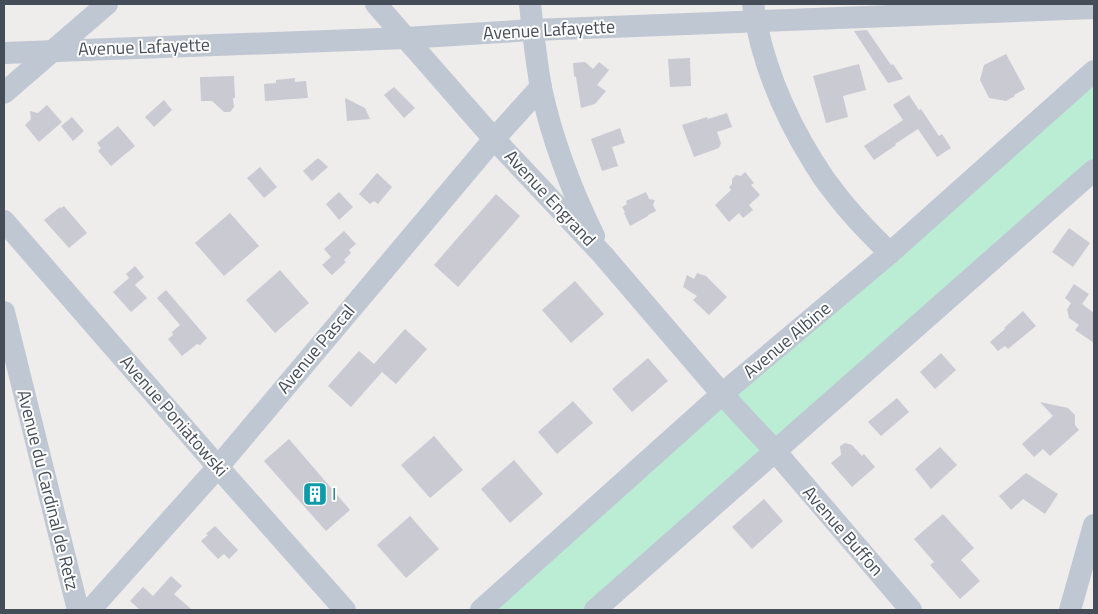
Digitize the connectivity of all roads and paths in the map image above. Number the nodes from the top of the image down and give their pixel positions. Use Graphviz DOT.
graph roads {
  1 [pos="106,4"];
  2 [pos="376,4"];
  3 [pos="530,4"];
  4 [pos="1094,8"];
  5 [pos="754,13"];
  6 [pos="533,30"];
  7 [pos="406,38"];
  8 [pos="54,50"];
  9 [pos="4,52"];
  10 [pos="1094,71"];
  11 [pos="541,87"];
  12 [pos="4,93"];
  13 [pos="494,139"];
  14 [pos="1094,170"];
  15 [pos="4,221"];
  16 [pos="890,253"];
  17 [pos="603,255"];
  18 [pos="4,312"];
  19 [pos="722,394"];
  20 [pos="775,452"];
  21 [pos="218,467"];
  22 [pos="1094,525"];
  23 [pos="78,610"];
  24 [pos="90,610"];
  25 [pos="345,610"];
  26 [pos="481,610"];
  27 [pos="595,610"];
  28 [pos="911,610"];
  29 [pos="1070,610"];
  1 -- 8 [label="street"];
  2 -- 7 [label="street, Avenue Engrand"];
  3 -- 6 [label="street"];
  4 -- 5 [label="street, Avenue Lafayette"];
  5 -- 6 [label="street, Avenue Lafayette"];
  5 -- 16 [label="street"];
  6 -- 7 [label="street, Avenue Lafayette"];
  6 -- 11 [label="street"];
  7 -- 8 [label="street, Avenue Lafayette"];
  7 -- 13 [label="street, Avenue Engrand"];
  8 -- 9 [label="street, Avenue Lafayette"];
  8 -- 12 [label="street"];
  10 -- 16 [label="street, Avenue Albine"];
  11 -- 13 [label="street, Avenue Pascal"];
  11 -- 17 [label="street"];
  13 -- 17 [label="street, Avenue Engrand"];
  13 -- 21 [label="street, Avenue Pascal"];
  14 -- 20 [label="street"];
  15 -- 21 [label="street, Avenue Poniatowski"];
  16 -- 19 [label="street, Avenue Albine"];
  17 -- 19 [label="street, Avenue Engrand"];
  18 -- 23 [label="street, Avenue du Cardinal de Retz"];
  19 -- 20 [label="street, Avenue Engrand"];
  19 -- 26 [label="street, Avenue Albine"];
  20 -- 27 [label="street"];
  20 -- 28 [label="street, Avenue Buffon"];
  21 -- 24 [label="street, Avenue Pascal"];
  21 -- 25 [label="street, Avenue Poniatowski"];
  22 -- 29 [label="street"];
}
